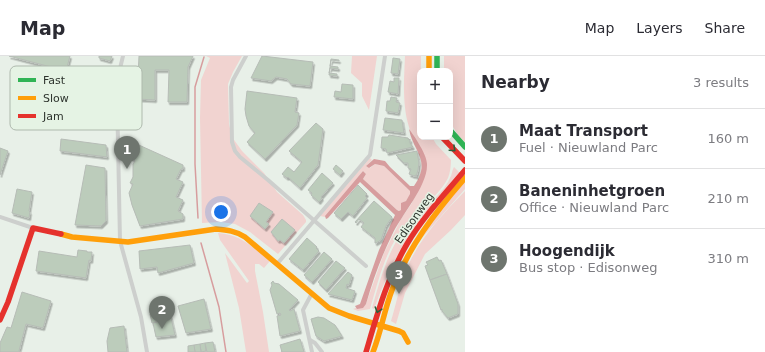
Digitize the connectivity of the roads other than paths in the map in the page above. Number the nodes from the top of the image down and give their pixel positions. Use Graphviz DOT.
graph roads {
  1 [pos="123,56"];
  2 [pos="246,56"];
  3 [pos="385,56"];
  4 [pos="429,56"];
  5 [pos="437,56"];
  6 [pos="121,66"];
  7 [pos="429,68"];
  8 [pos="438,68"];
  9 [pos="117,130"];
  10 [pos="453,133"];
  11 [pos="445,140"];
  12 [pos="465,146"];
  13 [pos="465,161"];
  14 [pos="465,170"];
  15 [pos="465,178"];
  16 [pos="0,217"];
  17 [pos="313,220"];
  18 [pos="34,228"];
  19 [pos="120,241"];
  20 [pos="277,264"];
  21 [pos="366,266"];
  22 [pos="311,295"];
  23 [pos="0,320"];
  24 [pos="374,323"];
  25 [pos="382,325"];
  26 [pos="310,340"];
  27 [pos="408,342"];
  28 [pos="148,352"];
  29 [pos="312,352"];
  30 [pos="322,352"];
  31 [pos="366,352"];
  32 [pos="373,352"];
  1 -- 6 [label="street"];
  2 -- 17 [label="street"];
  3 -- 17 [label="street"];
  4 -- 7 [label="street"];
  5 -- 8 [label="street"];
  9 -- 19 [label="street"];
  10 -- 12 [label="street"];
  11 -- 13 [label="street, one-way"];
  14 -- 24 [label="street, Edisonweg, one-way"];
  15 -- 25 [label="street, Edisonweg"];
  16 -- 18 [label="street"];
  17 -- 20 [label="street"];
  17 -- 21 [label="street"];
  18 -- 19 [label="street"];
  18 -- 23 [label="street"];
  19 -- 20 [label="street"];
  19 -- 28 [label="street"];
  20 -- 22 [label="street"];
  22 -- 24 [label="street"];
  22 -- 26 [label="street"];
  24 -- 25 [label="street"];
  24 -- 31 [label="street, Edisonweg"];
  25 -- 27 [label="street"];
  25 -- 32 [label="street, Edisonweg"];
  26 -- 29 [label="street"];
  26 -- 30 [label="street"];
}
